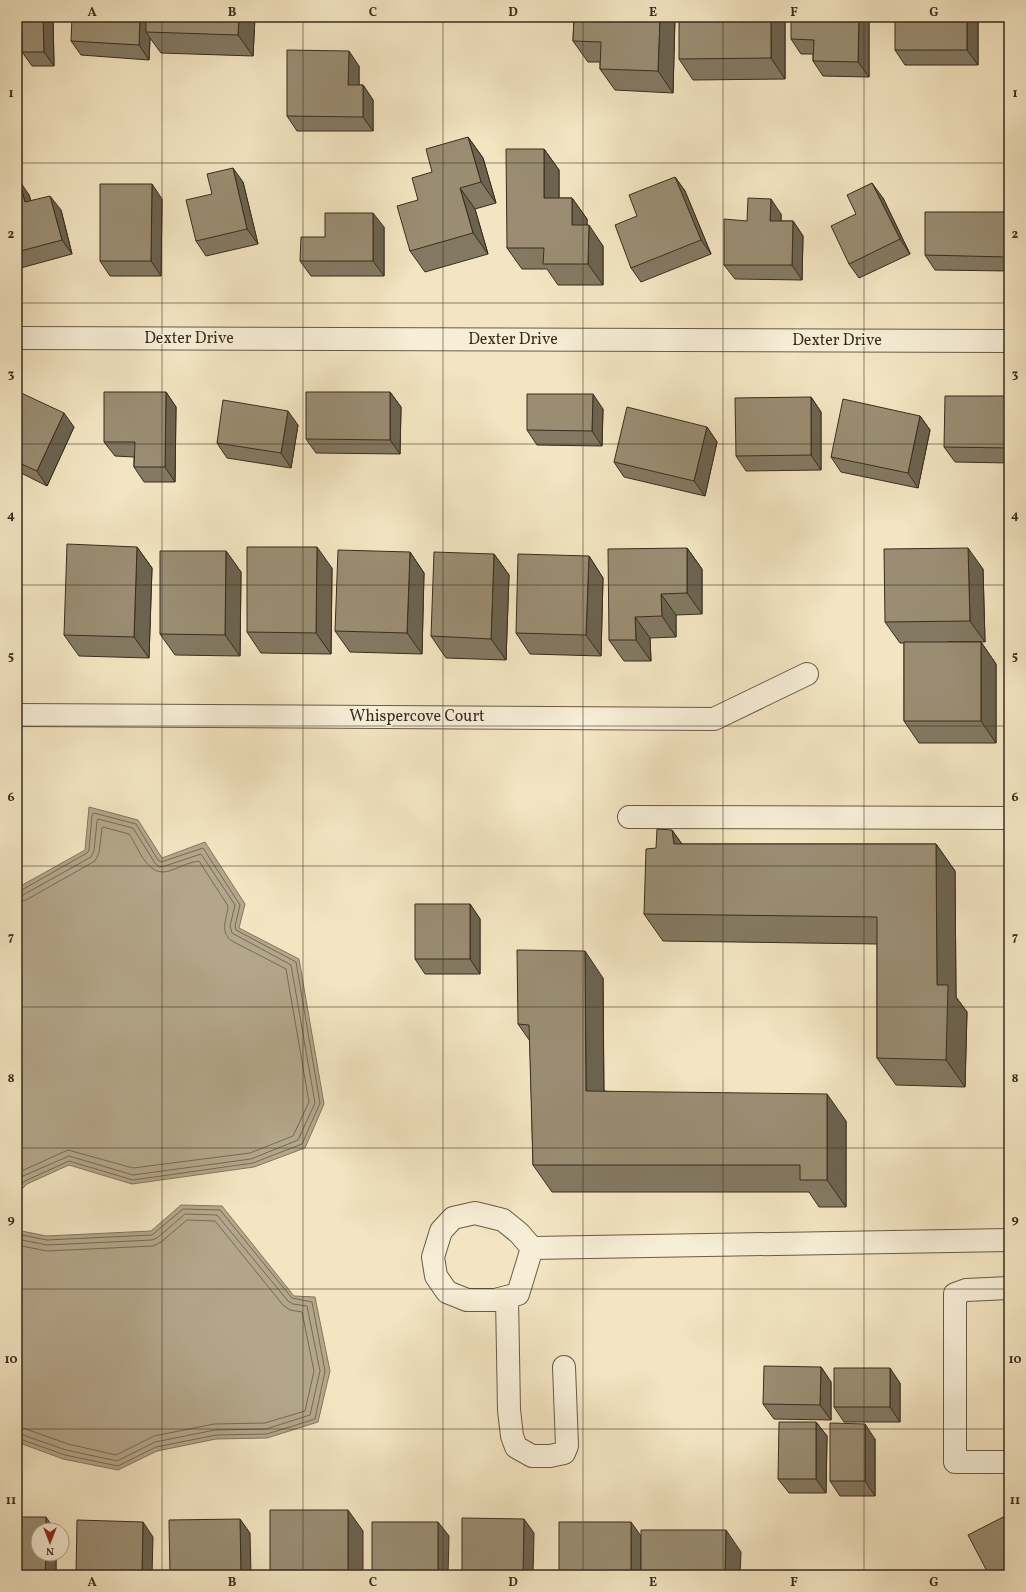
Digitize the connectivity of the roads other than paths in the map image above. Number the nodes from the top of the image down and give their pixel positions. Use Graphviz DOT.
graph roads {
  1 [pos="17,338"];
  2 [pos="1009,341"];
  3 [pos="807,674"];
  4 [pos="17,715"];
  5 [pos="629,817"];
  6 [pos="1009,818"];
  7 [pos="1009,1240"];
  8 [pos="532,1248"];
  9 [pos="1009,1288"];
  10 [pos="507,1297"];
  11 [pos="564,1367"];
  12 [pos="1009,1462"];
  1 -- 2 [label="street, Dexter Drive"];
  3 -- 4 [label="street, Whispercove Court"];
  5 -- 6 [label="street"];
  7 -- 8 [label="street"];
  8 -- 10 [label="street"];
  8 -- 10 [label="street"];
  9 -- 12 [label="street"];
  10 -- 11 [label="street"];
}
